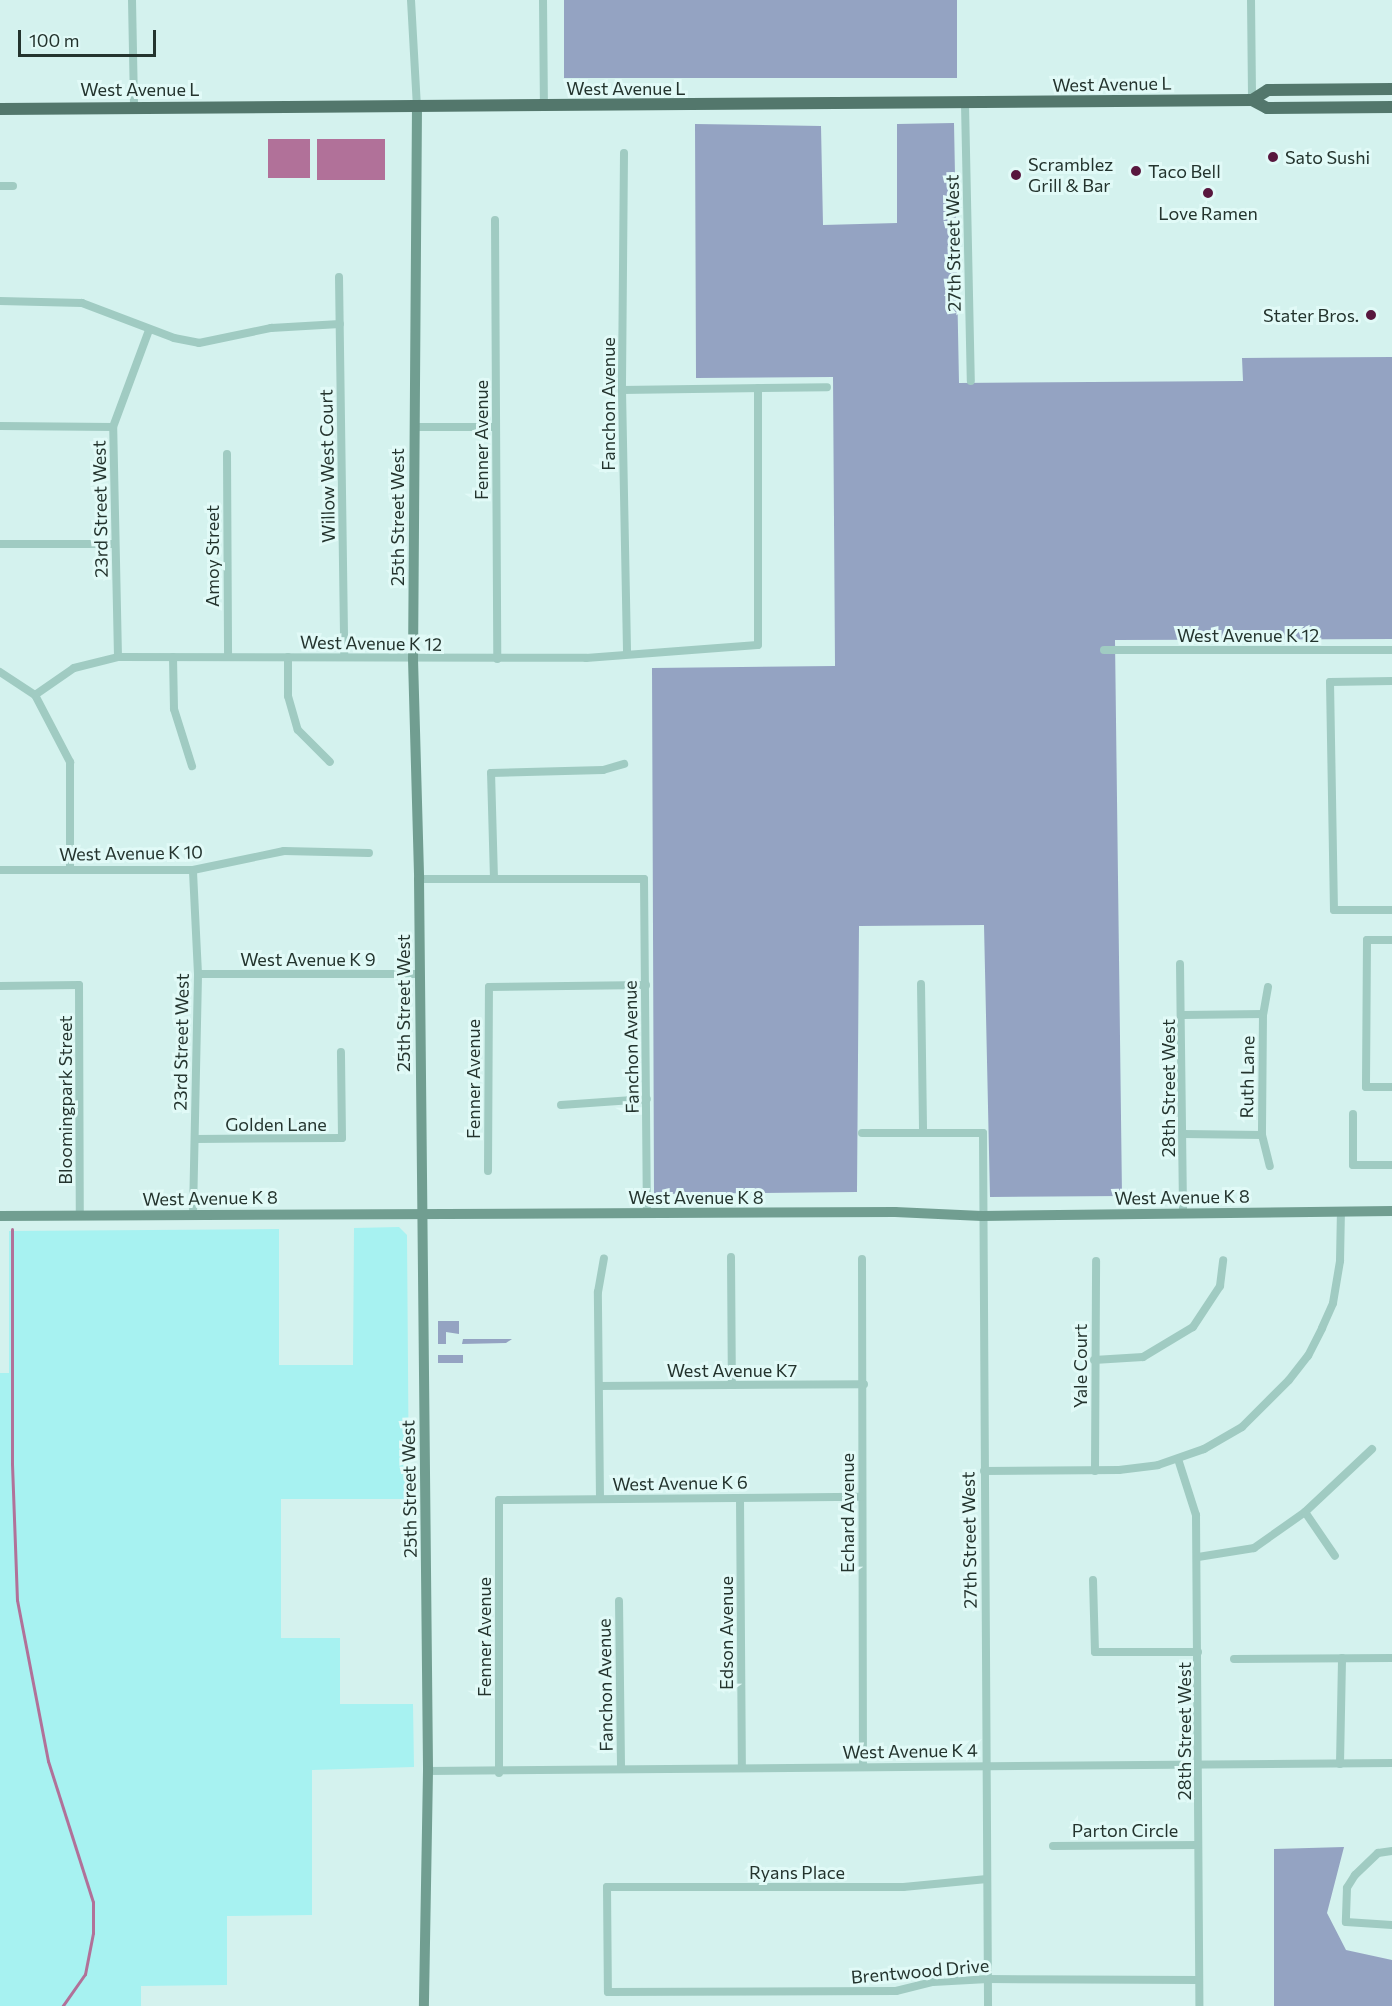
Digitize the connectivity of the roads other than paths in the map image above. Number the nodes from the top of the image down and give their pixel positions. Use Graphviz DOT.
graph roads {
  1 [pos="132,0"];
  2 [pos="411,0"];
  3 [pos="543,0"];
  4 [pos="1251,0"];
  5 [pos="1392,89"];
  6 [pos="1252,100"];
  7 [pos="965,104"];
  8 [pos="134,106"];
  9 [pos="417,106"];
  10 [pos="544,106"];
  11 [pos="1392,107"];
  12 [pos="0,108"];
  13 [pos="624,153"];
  14 [pos="0,186"];
  15 [pos="13,186"];
  16 [pos="495,220"];
  17 [pos="339,277"];
  18 [pos="0,301"];
  19 [pos="340,324"];
  20 [pos="149,330"];
  21 [pos="971,381"];
  22 [pos="827,387"];
  23 [pos="758,388"];
  24 [pos="622,390"];
  25 [pos="0,426"];
  26 [pos="113,427"];
  27 [pos="414,427"];
  28 [pos="496,427"];
  29 [pos="227,454"];
  30 [pos="0,544"];
  31 [pos="115,544"];
  32 [pos="1104,650"];
  33 [pos="1392,650"];
  34 [pos="627,654"];
  35 [pos="344,656"];
  36 [pos="118,657"];
  37 [pos="173,657"];
  38 [pos="228,657"];
  39 [pos="288,657"];
  40 [pos="412,659"];
  41 [pos="497,659"];
  42 [pos="0,672"];
  43 [pos="1392,681"];
  44 [pos="34,695"];
  45 [pos="330,762"];
  46 [pos="624,764"];
  47 [pos="192,766"];
  48 [pos="369,854"];
  49 [pos="0,870"];
  50 [pos="70,870"];
  51 [pos="194,870"];
  52 [pos="419,879"];
  53 [pos="494,879"];
  54 [pos="1392,910"];
  55 [pos="1392,940"];
  56 [pos="1180,964"];
  57 [pos="198,974"];
  58 [pos="418,974"];
  59 [pos="921,984"];
  60 [pos="646,985"];
  61 [pos="0,986"];
  62 [pos="1268,987"];
  63 [pos="1263,1014"];
  64 [pos="1183,1016"];
  65 [pos="341,1052"];
  66 [pos="1392,1088"];
  67 [pos="647,1099"];
  68 [pos="561,1105"];
  69 [pos="1353,1114"];
  70 [pos="923,1132"];
  71 [pos="862,1133"];
  72 [pos="1184,1134"];
  73 [pos="1262,1135"];
  74 [pos="195,1139"];
  75 [pos="1392,1165"];
  76 [pos="1270,1167"];
  77 [pos="488,1171"];
  78 [pos="1392,1210"];
  79 [pos="1341,1211"];
  80 [pos="422,1212"];
  81 [pos="1183,1213"];
  82 [pos="647,1214"];
  83 [pos="193,1215"];
  84 [pos="0,1216"];
  85 [pos="80,1216"];
  86 [pos="982,1216"];
  87 [pos="731,1257"];
  88 [pos="604,1258"];
  89 [pos="862,1258"];
  90 [pos="1223,1260"];
  91 [pos="1096,1261"];
  92 [pos="1094,1360"];
  93 [pos="864,1384"];
  94 [pos="732,1385"];
  95 [pos="599,1386"];
  96 [pos="1372,1449"];
  97 [pos="1178,1459"];
  98 [pos="984,1471"];
  99 [pos="1095,1471"];
  100 [pos="861,1497"];
  101 [pos="740,1498"];
  102 [pos="600,1499"];
  103 [pos="499,1500"];
  104 [pos="1305,1512"];
  105 [pos="1335,1556"];
  106 [pos="1198,1557"];
  107 [pos="1093,1580"];
  108 [pos="619,1601"];
  109 [pos="1198,1652"];
  110 [pos="1342,1658"];
  111 [pos="1392,1658"];
  112 [pos="1234,1659"];
  113 [pos="1392,1763"];
  114 [pos="1200,1764"];
  115 [pos="1340,1764"];
  116 [pos="987,1765"];
  117 [pos="863,1767"];
  118 [pos="742,1768"];
  119 [pos="621,1769"];
  120 [pos="428,1771"];
  121 [pos="499,1773"];
  122 [pos="1198,1845"];
  123 [pos="1053,1846"];
  124 [pos="1392,1851"];
  125 [pos="987,1878"];
  126 [pos="1392,1925"];
  127 [pos="988,1979"];
  128 [pos="1198,1980"];
  129 [pos="608,1992"];
  130 [pos="424,2006"];
  131 [pos="988,2006"];
  132 [pos="1199,2006"];
  1 -- 8 [label="street"];
  2 -- 9 [label="street, 25th Street West"];
  3 -- 10 [label="street"];
  4 -- 6 [label="street"];
  5 -- 6 [label="main road, West Avenue L"];
  6 -- 7 [label="main road, West Avenue L"];
  6 -- 11 [label="main road, West Avenue L"];
  7 -- 10 [label="main road, West Avenue L"];
  7 -- 21 [label="street, 27th Street West"];
  8 -- 9 [label="main road, West Avenue L"];
  8 -- 12 [label="main road, West Avenue L"];
  9 -- 10 [label="main road, West Avenue L"];
  9 -- 27 [label="street, 25th Street West"];
  13 -- 24 [label="street, Fanchon Avenue"];
  14 -- 15 [label="street"];
  16 -- 28 [label="street, Fenner Avenue"];
  17 -- 19 [label="street, Willow West Court"];
  18 -- 20 [label="street"];
  19 -- 20 [label="street"];
  19 -- 35 [label="street, Willow West Court"];
  20 -- 26 [label="street, 23rd Street West"];
  22 -- 23 [label="street"];
  23 -- 24 [label="street"];
  23 -- 34 [label="street, West Avenue K 12"];
  24 -- 34 [label="street, Fanchon Avenue"];
  25 -- 26 [label="street"];
  26 -- 31 [label="street, 23rd Street West"];
  27 -- 28 [label="street"];
  27 -- 40 [label="street, 25th Street West"];
  28 -- 41 [label="street, Fenner Avenue"];
  29 -- 38 [label="street, Amoy Street"];
  30 -- 31 [label="street"];
  31 -- 36 [label="street, 23rd Street West"];
  32 -- 33 [label="street, West Avenue K 12"];
  34 -- 41 [label="street, West Avenue K 12"];
  35 -- 39 [label="street, West Avenue K 12"];
  35 -- 40 [label="street, West Avenue K 12"];
  36 -- 37 [label="street, West Avenue K 12"];
  36 -- 44 [label="street, West Avenue K 12"];
  37 -- 38 [label="street, West Avenue K 12"];
  37 -- 47 [label="street"];
  38 -- 39 [label="street, West Avenue K 12"];
  39 -- 45 [label="street"];
  40 -- 41 [label="street, West Avenue K 12"];
  40 -- 52 [label="street, 25th Street West"];
  42 -- 44 [label="street"];
  43 -- 54 [label="street"];
  44 -- 50 [label="street"];
  46 -- 53 [label="street"];
  48 -- 51 [label="street, West Avenue K 10"];
  49 -- 50 [label="street, West Avenue K 10"];
  50 -- 51 [label="street, West Avenue K 10"];
  51 -- 57 [label="street, 23rd Street West"];
  52 -- 53 [label="street"];
  52 -- 58 [label="street, 25th Street West"];
  53 -- 60 [label="street, Fanchon Avenue"];
  55 -- 66 [label="street"];
  56 -- 64 [label="street, 28th Street West"];
  57 -- 58 [label="street, West Avenue K 9"];
  57 -- 74 [label="street, 23rd Street West"];
  58 -- 80 [label="street, 25th Street West"];
  59 -- 70 [label="street"];
  60 -- 67 [label="street, Fanchon Avenue"];
  60 -- 77 [label="street, Fenner Avenue"];
  61 -- 85 [label="street, Bloomingpark Street"];
  62 -- 63 [label="street, Ruth Lane"];
  63 -- 64 [label="street"];
  63 -- 73 [label="street, Ruth Lane"];
  64 -- 72 [label="street, 28th Street West"];
  65 -- 74 [label="street, Golden Lane"];
  67 -- 68 [label="street"];
  67 -- 82 [label="street, Fanchon Avenue"];
  69 -- 75 [label="street"];
  70 -- 71 [label="street"];
  70 -- 86 [label="street, 27th Street West"];
  72 -- 73 [label="street"];
  72 -- 81 [label="street, 28th Street West"];
  73 -- 76 [label="street, Ruth Lane"];
  74 -- 83 [label="street, 23rd Street West"];
  78 -- 79 [label="street, West Avenue K 8"];
  79 -- 81 [label="street, West Avenue K 8"];
  79 -- 97 [label="street"];
  80 -- 82 [label="street, West Avenue K 8"];
  80 -- 83 [label="street, West Avenue K 8"];
  80 -- 120 [label="street, 25th Street West"];
  81 -- 86 [label="street, West Avenue K 8"];
  82 -- 86 [label="street, West Avenue K 8"];
  83 -- 85 [label="street, West Avenue K 8"];
  84 -- 85 [label="street, West Avenue K 8"];
  86 -- 98 [label="street, 27th Street West"];
  87 -- 94 [label="street"];
  88 -- 95 [label="street"];
  89 -- 93 [label="street, Echard Avenue"];
  90 -- 92 [label="street"];
  91 -- 92 [label="street, Yale Court"];
  92 -- 99 [label="street, Yale Court"];
  93 -- 94 [label="street, West Avenue K7"];
  93 -- 100 [label="street, Echard Avenue"];
  94 -- 95 [label="street, West Avenue K7"];
  95 -- 102 [label="street"];
  96 -- 104 [label="street"];
  97 -- 99 [label="street"];
  97 -- 106 [label="street, 28th Street West"];
  98 -- 99 [label="street"];
  98 -- 116 [label="street, 27th Street West"];
  100 -- 101 [label="street, West Avenue K 6"];
  100 -- 117 [label="street, Echard Avenue"];
  101 -- 102 [label="street, West Avenue K 6"];
  101 -- 118 [label="street, Edson Avenue"];
  102 -- 103 [label="street, West Avenue K 6"];
  103 -- 121 [label="street, Fenner Avenue"];
  104 -- 105 [label="street"];
  104 -- 106 [label="street"];
  106 -- 109 [label="street, 28th Street West"];
  107 -- 109 [label="street"];
  108 -- 119 [label="street, Fanchon Avenue"];
  109 -- 114 [label="street, 28th Street West"];
  110 -- 111 [label="street"];
  110 -- 112 [label="street"];
  110 -- 115 [label="street"];
  113 -- 115 [label="street, West Avenue K 4"];
  114 -- 115 [label="street, West Avenue K 4"];
  114 -- 116 [label="street, West Avenue K 4"];
  114 -- 122 [label="street, 28th Street West"];
  116 -- 117 [label="street, West Avenue K 4"];
  116 -- 125 [label="street, 27th Street West"];
  117 -- 118 [label="street, West Avenue K 4"];
  118 -- 119 [label="street, West Avenue K 4"];
  119 -- 121 [label="street, West Avenue K 4"];
  120 -- 121 [label="street, West Avenue K 4"];
  120 -- 130 [label="street, 25th Street West"];
  122 -- 123 [label="street, Parton Circle"];
  122 -- 128 [label="street, 28th Street West"];
  124 -- 126 [label="street"];
  125 -- 127 [label="street, 27th Street West"];
  125 -- 129 [label="street, Ryans Place"];
  127 -- 128 [label="street, Brentwood Drive"];
  127 -- 129 [label="street, Brentwood Drive"];
  127 -- 131 [label="street, 27th Street West"];
  128 -- 132 [label="street, 28th Street West"];
}
